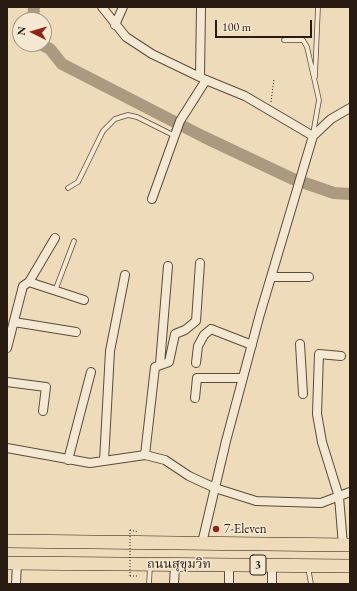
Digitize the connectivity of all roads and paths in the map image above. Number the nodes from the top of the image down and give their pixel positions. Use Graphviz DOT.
graph roads {
  1 [pos="102,7"];
  2 [pos="123,7"];
  3 [pos="201,7"];
  4 [pos="318,7"];
  5 [pos="115,24"];
  6 [pos="284,40"];
  7 [pos="203,79"];
  8 [pos="274,79"];
  9 [pos="315,82"];
  10 [pos="350,108"];
  11 [pos="270,111"];
  12 [pos="176,133"];
  13 [pos="313,136"];
  14 [pos="68,188"];
  15 [pos="152,199"];
  16 [pos="55,238"];
  17 [pos="74,241"];
  18 [pos="200,263"];
  19 [pos="168,266"];
  20 [pos="125,275"];
  21 [pos="272,277"];
  22 [pos="309,277"];
  23 [pos="29,282"];
  24 [pos="55,291"];
  25 [pos="84,300"];
  26 [pos="14,322"];
  27 [pos="76,332"];
  28 [pos="300,344"];
  29 [pos="252,345"];
  30 [pos="7,348"];
  31 [pos="341,356"];
  32 [pos="196,363"];
  33 [pos="160,364"];
  34 [pos="91,372"];
  35 [pos="243,378"];
  36 [pos="302,380"];
  37 [pos="318,380"];
  38 [pos="7,382"];
  39 [pos="303,394"];
  40 [pos="195,398"];
  41 [pos="43,410"];
  42 [pos="7,448"];
  43 [pos="145,455"];
  44 [pos="68,460"];
  45 [pos="104,461"];
  46 [pos="215,488"];
  47 [pos="350,492"];
  48 [pos="339,497"];
  49 [pos="138,532"];
  50 [pos="7,541"];
  51 [pos="202,543"];
  52 [pos="346,545"];
  53 [pos="12,563"];
  54 [pos="150,564"];
  55 [pos="175,564"];
  56 [pos="229,565"];
  57 [pos="272,565"];
  58 [pos="307,566"];
  59 [pos="350,566"];
  60 [pos="139,576"];
  61 [pos="16,584"];
  62 [pos="149,584"];
  63 [pos="174,584"];
  64 [pos="228,584"];
  65 [pos="272,584"];
  66 [pos="311,584"];
  1 -- 5 [label="street"];
  2 -- 5 [label="street"];
  3 -- 7 [label="street"];
  4 -- 9 [label="lane"];
  5 -- 7 [label="street"];
  6 -- 9 [label="lane"];
  7 -- 11 [label="street"];
  7 -- 12 [label="street"];
  8 -- 11 [label="path"];
  9 -- 13 [label="lane"];
  10 -- 13 [label="street"];
  11 -- 13 [label="street"];
  12 -- 14 [label="lane"];
  12 -- 15 [label="street"];
  13 -- 21 [label="street"];
  16 -- 23 [label="street"];
  17 -- 24 [label="lane"];
  18 -- 33 [label="street"];
  19 -- 33 [label="street"];
  20 -- 45 [label="street"];
  21 -- 22 [label="street"];
  21 -- 29 [label="street"];
  23 -- 24 [label="street"];
  23 -- 26 [label="street"];
  24 -- 25 [label="street"];
  26 -- 27 [label="street"];
  26 -- 30 [label="street"];
  28 -- 36 [label="street"];
  29 -- 32 [label="street"];
  29 -- 35 [label="street"];
  31 -- 37 [label="street"];
  33 -- 43 [label="street"];
  34 -- 44 [label="street"];
  35 -- 40 [label="street"];
  35 -- 46 [label="street"];
  36 -- 37 [label="street"];
  36 -- 39 [label="street"];
  37 -- 48 [label="street"];
  38 -- 41 [label="street"];
  42 -- 44 [label="street"];
  43 -- 45 [label="street"];
  43 -- 46 [label="street"];
  44 -- 45 [label="street"];
  46 -- 48 [label="street"];
  46 -- 51 [label="street"];
  47 -- 48 [label="street"];
  48 -- 52 [label="street"];
  49 -- 60 [label="path, bridge"];
  50 -- 51 [label="highway, ถนนสุขุมวิท / 3"];
  51 -- 52 [label="highway, ถนนสุขุมวิท / 3"];
  53 -- 54 [label="highway, ถนนสุขุมวิท / 3"];
  53 -- 61 [label="street"];
  54 -- 55 [label="highway, ถนนสุขุมวิท / 3"];
  54 -- 62 [label="lane"];
  55 -- 56 [label="highway, ถนนสุขุมวิท / 3"];
  55 -- 63 [label="street"];
  56 -- 57 [label="highway, ถนนสุขุมวิท / 3"];
  56 -- 64 [label="street"];
  57 -- 58 [label="highway, ถนนสุขุมวิท / 3"];
  57 -- 65 [label="street"];
  58 -- 59 [label="highway, ถนนสุขุมวิท / 3"];
  58 -- 66 [label="lane"];
}
